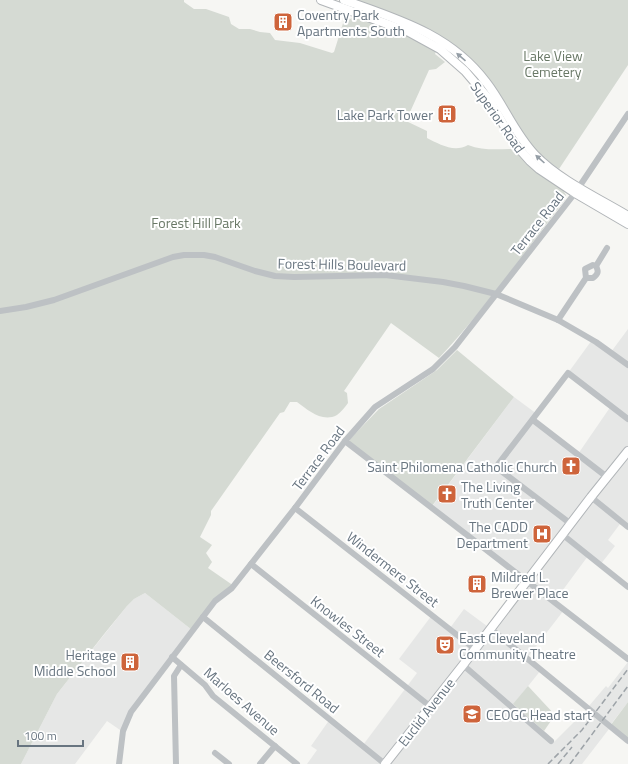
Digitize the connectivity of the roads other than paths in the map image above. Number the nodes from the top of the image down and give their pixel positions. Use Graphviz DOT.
graph roads {
  1 [pos="321,0"];
  2 [pos="344,0"];
  3 [pos="477,78"];
  4 [pos="628,114"];
  5 [pos="577,190"];
  6 [pos="627,218"];
  7 [pos="607,248"];
  8 [pos="496,294"];
  9 [pos="0,310"];
  10 [pos="558,320"];
  11 [pos="628,365"];
  12 [pos="628,419"];
  13 [pos="533,420"];
  14 [pos="345,441"];
  15 [pos="626,457"];
  16 [pos="608,477"];
  17 [pos="591,497"];
  18 [pos="295,508"];
  19 [pos="571,524"];
  20 [pos="628,527"];
  21 [pos="563,535"];
  22 [pos="251,564"];
  23 [pos="528,581"];
  24 [pos="628,587"];
  25 [pos="203,617"];
  26 [pos="491,629"];
  27 [pos="475,648"];
  28 [pos="172,656"];
  29 [pos="628,659"];
  30 [pos="181,665"];
  31 [pos="463,665"];
  32 [pos="163,668"];
  33 [pos="174,676"];
  34 [pos="431,707"];
  35 [pos="551,741"];
  36 [pos="628,741"];
  37 [pos="275,746"];
  38 [pos="215,753"];
  39 [pos="119,764"];
  40 [pos="176,764"];
  41 [pos="228,764"];
  42 [pos="260,764"];
  43 [pos="297,764"];
  44 [pos="385,764"];
  1 -- 3 [label="main road, Superior Road"];
  3 -- 2 [label="main road, Superior Road, one-way"];
  3 -- 5 [label="main road, Superior Road"];
  4 -- 5 [label="street, Terrace Road"];
  5 -- 6 [label="main road, Superior Road"];
  5 -- 8 [label="street, Terrace Road"];
  7 -- 10 [label="street"];
  8 -- 9 [label="street, Forest Hills Boulevard"];
  8 -- 10 [label="street, Forest Hills Boulevard"];
  8 -- 14 [label="street, Terrace Road"];
  10 -- 11 [label="street, Forest Hills Boulevard"];
  12 -- 13 [label="street"];
  13 -- 16 [label="street"];
  13 -- 19 [label="street"];
  14 -- 18 [label="street, Terrace Road"];
  14 -- 23 [label="street"];
  15 -- 16 [label="main road, Euclid Avenue"];
  16 -- 17 [label="main road, Euclid Avenue"];
  17 -- 19 [label="main road, Euclid Avenue"];
  17 -- 20 [label="street"];
  18 -- 22 [label="street, Terrace Road"];
  18 -- 27 [label="street, Windermere Street"];
  19 -- 21 [label="main road, Euclid Avenue"];
  21 -- 23 [label="main road, Euclid Avenue"];
  21 -- 24 [label="street"];
  22 -- 25 [label="street, Terrace Road"];
  22 -- 34 [label="street, Knowles Street"];
  23 -- 26 [label="main road, Euclid Avenue"];
  23 -- 29 [label="street"];
  25 -- 28 [label="street, Terrace Road"];
  25 -- 44 [label="street, Beersford Road"];
  26 -- 27 [label="main road, Euclid Avenue"];
  26 -- 36 [label="street"];
  27 -- 31 [label="main road, Euclid Avenue"];
  28 -- 30 [label="street, Marloes Avenue"];
  28 -- 32 [label="street, Terrace Road"];
  30 -- 33 [label="street"];
  30 -- 37 [label="street, Marloes Avenue"];
  31 -- 34 [label="main road, Euclid Avenue"];
  31 -- 35 [label="street"];
  32 -- 33 [label="street"];
  32 -- 39 [label="street, Terrace Road"];
  33 -- 40 [label="street"];
  34 -- 44 [label="main road, Euclid Avenue"];
  37 -- 42 [label="street"];
  37 -- 43 [label="street, Marloes Avenue"];
  38 -- 41 [label="street"];
}
